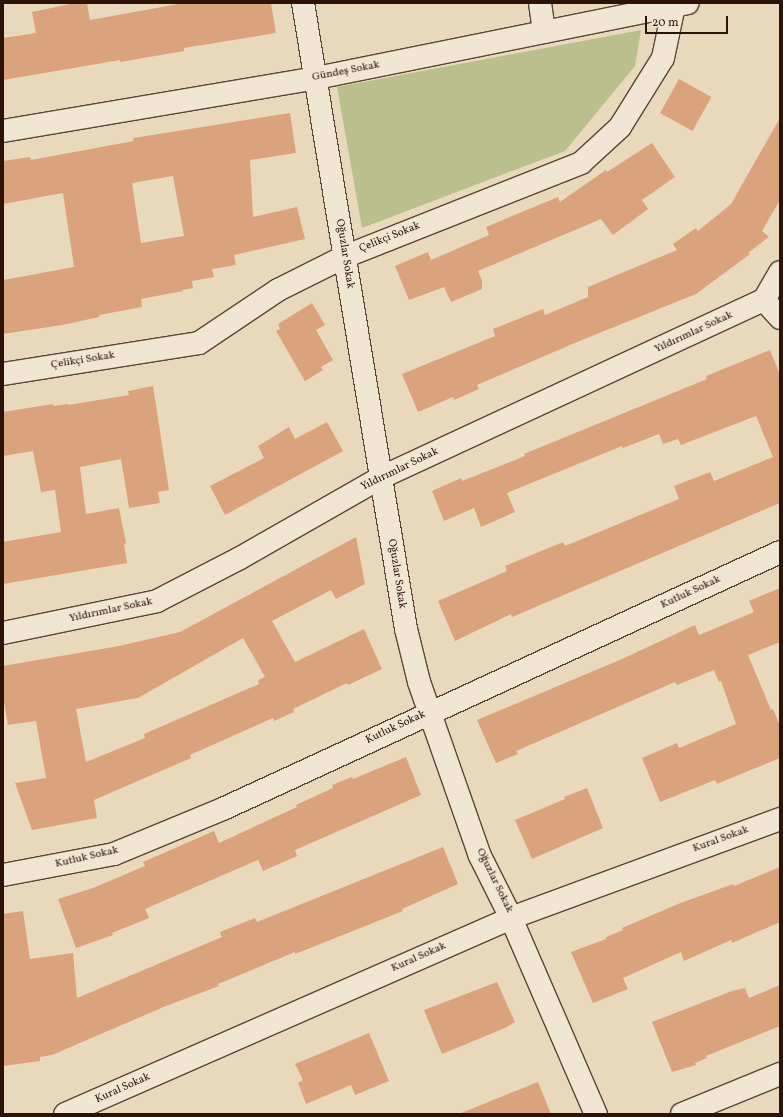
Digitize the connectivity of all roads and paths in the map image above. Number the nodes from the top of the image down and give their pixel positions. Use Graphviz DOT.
graph roads {
  1 [pos="303,3"];
  2 [pos="540,3"];
  3 [pos="681,4"];
  4 [pos="544,32"];
  5 [pos="316,78"];
  6 [pos="3,131"];
  7 [pos="344,257"];
  8 [pos="780,272"];
  9 [pos="764,300"];
  10 [pos="780,318"];
  11 [pos="3,374"];
  12 [pos="380,478"];
  13 [pos="780,552"];
  14 [pos="3,633"];
  15 [pos="430,713"];
  16 [pos="780,819"];
  17 [pos="3,875"];
  18 [pos="511,918"];
  19 [pos="780,1074"];
  20 [pos="69,1113"];
  21 [pos="596,1114"];
  22 [pos="682,1114"];
  1 -- 5 [label="street, Oğuzlar Sokak"];
  2 -- 4 [label="street"];
  3 -- 4 [label="street, Gündeş Sokak"];
  3 -- 7 [label="street, Çelikçi Sokak"];
  4 -- 5 [label="street, Gündeş Sokak"];
  5 -- 6 [label="street, Gündeş Sokak"];
  5 -- 7 [label="street, Oğuzlar Sokak"];
  7 -- 11 [label="street, Çelikçi Sokak"];
  7 -- 12 [label="street, Oğuzlar Sokak"];
  8 -- 9 [label="street"];
  9 -- 10 [label="street"];
  9 -- 12 [label="street, Yıldırımlar Sokak"];
  12 -- 14 [label="street, Yıldırımlar Sokak"];
  12 -- 15 [label="street, Oğuzlar Sokak"];
  13 -- 15 [label="street, Kutluk Sokak"];
  15 -- 17 [label="street, Kutluk Sokak"];
  15 -- 18 [label="street, Oğuzlar Sokak"];
  16 -- 18 [label="street, Kural Sokak"];
  18 -- 20 [label="street, Kural Sokak"];
  18 -- 21 [label="street, Oğuzlar Sokak"];
  19 -- 22 [label="street"];
}
